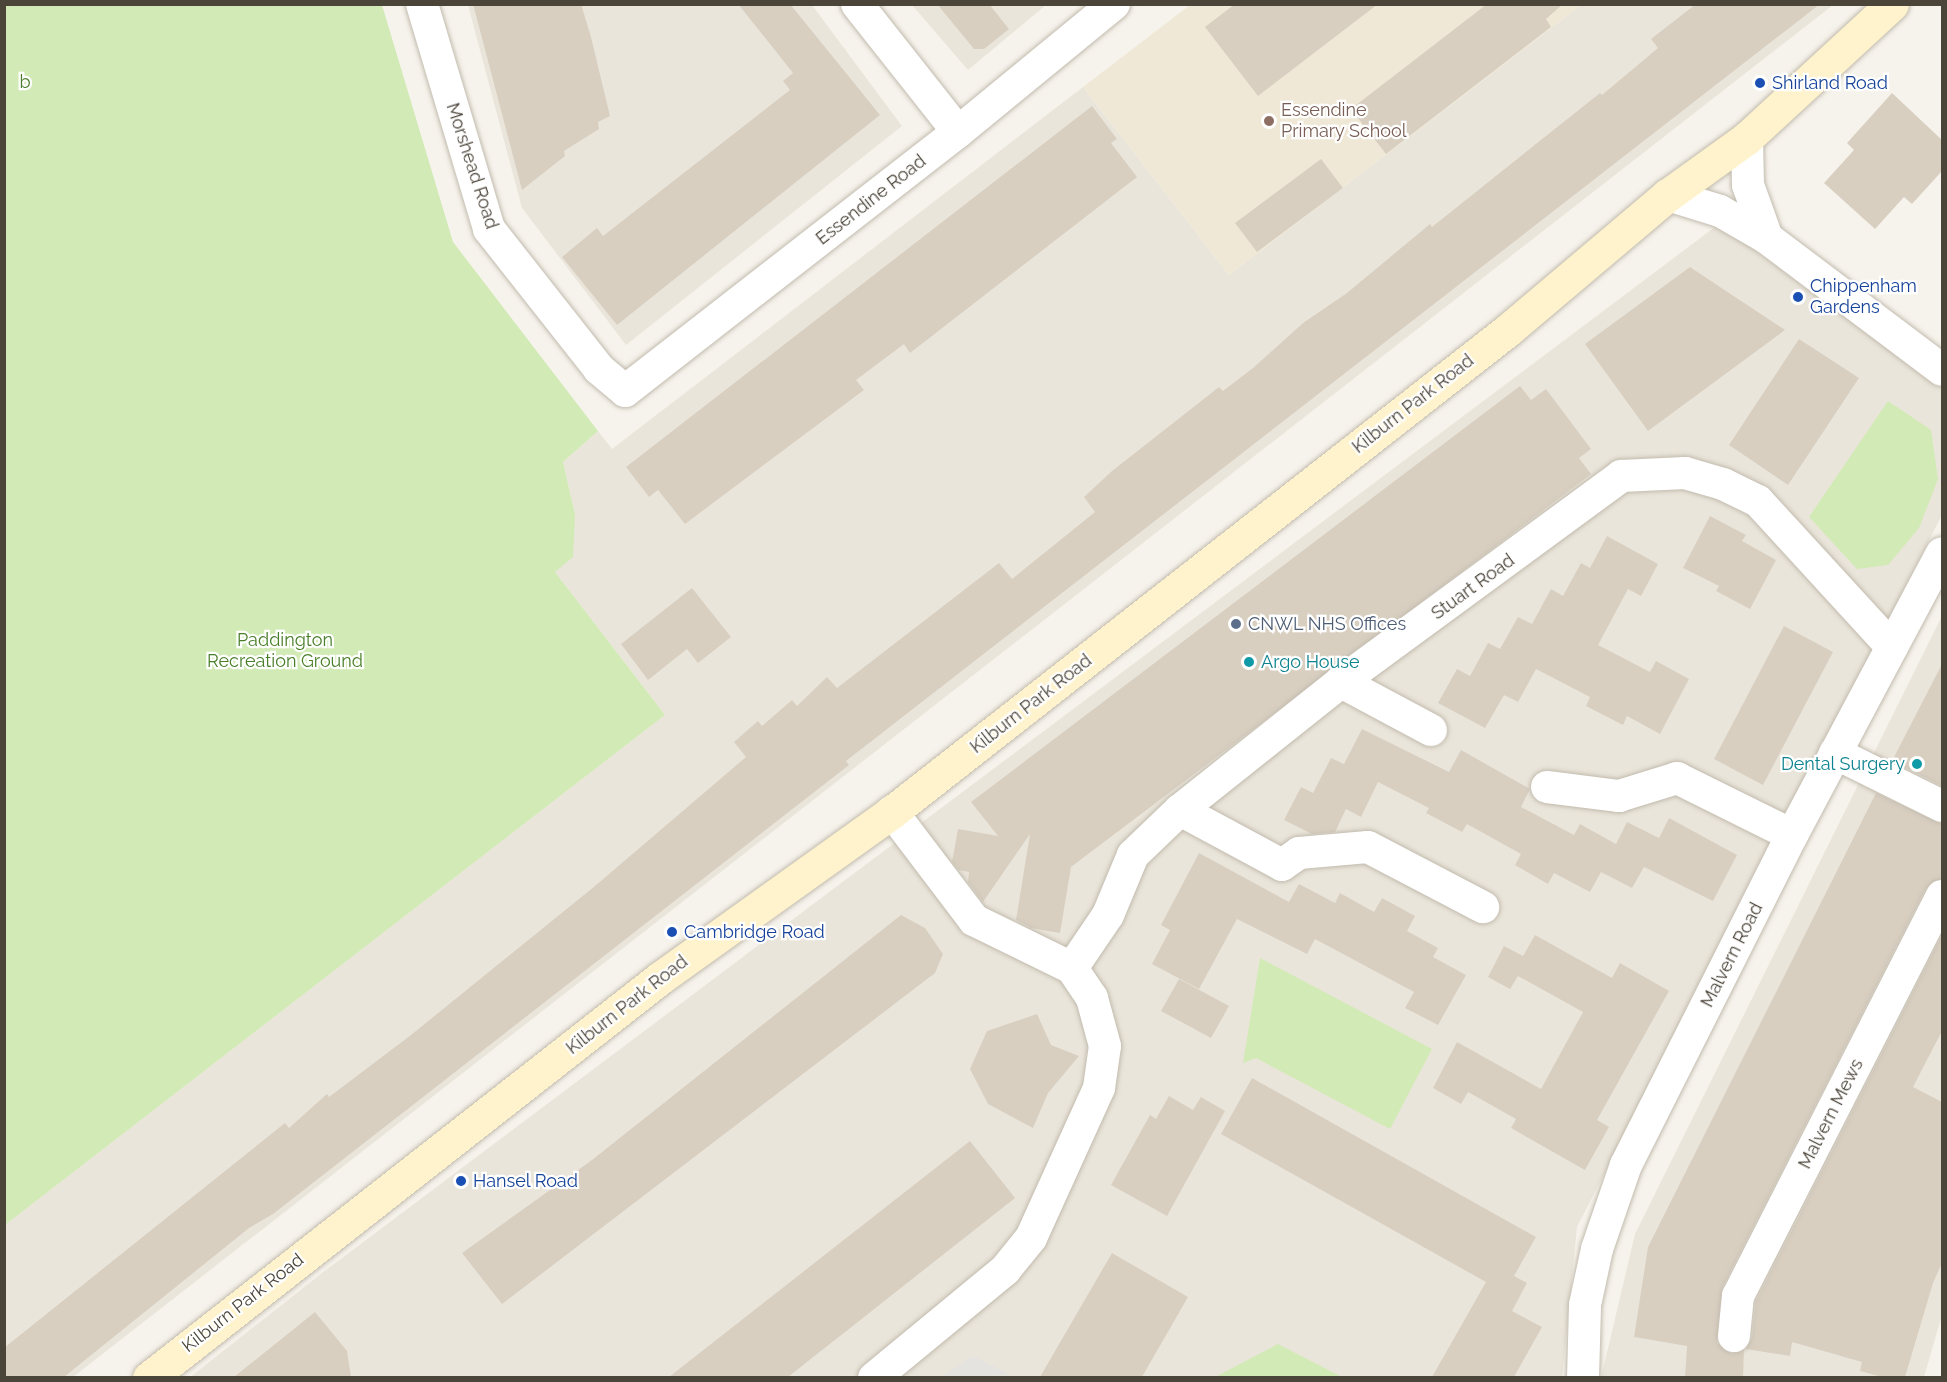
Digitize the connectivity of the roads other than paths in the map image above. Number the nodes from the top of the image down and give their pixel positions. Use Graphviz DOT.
graph roads {
  1 [pos="422,4"];
  2 [pos="857,4"];
  3 [pos="1114,4"];
  4 [pos="1892,4"];
  5 [pos="958,132"];
  6 [pos="1747,138"];
  7 [pos="1668,195"];
  8 [pos="1767,238"];
  9 [pos="1942,370"];
  10 [pos="625,391"];
  11 [pos="1942,553"];
  12 [pos="1892,647"];
  13 [pos="1341,682"];
  14 [pos="1431,730"];
  15 [pos="1835,753"];
  16 [pos="1547,787"];
  17 [pos="1942,806"];
  18 [pos="1180,810"];
  19 [pos="892,812"];
  20 [pos="1792,836"];
  21 [pos="1942,896"];
  22 [pos="1483,907"];
  23 [pos="1072,968"];
  24 [pos="1734,1336"];
  25 [pos="149,1377"];
  26 [pos="874,1377"];
  27 [pos="1583,1377"];
  1 -- 10 [label="street, Morshead Road"];
  2 -- 5 [label="street"];
  3 -- 5 [label="street, Essendine Road"];
  4 -- 6 [label="main road, Kilburn Park Road"];
  5 -- 10 [label="street, Essendine Road"];
  6 -- 7 [label="main road, Kilburn Park Road"];
  6 -- 8 [label="street"];
  7 -- 8 [label="street"];
  7 -- 19 [label="main road, Kilburn Park Road"];
  8 -- 9 [label="street"];
  11 -- 12 [label="street, Malvern Road"];
  12 -- 13 [label="street, Stuart Road"];
  12 -- 15 [label="street, Malvern Road"];
  13 -- 14 [label="street"];
  13 -- 18 [label="street, Stuart Road"];
  15 -- 17 [label="street"];
  15 -- 20 [label="street, Malvern Road"];
  16 -- 20 [label="street"];
  18 -- 22 [label="street"];
  18 -- 23 [label="street, Stuart Road"];
  19 -- 23 [label="street"];
  19 -- 25 [label="main road, Kilburn Park Road"];
  20 -- 27 [label="street, Malvern Road"];
  21 -- 24 [label="street, Malvern Mews"];
  23 -- 26 [label="street"];
}
